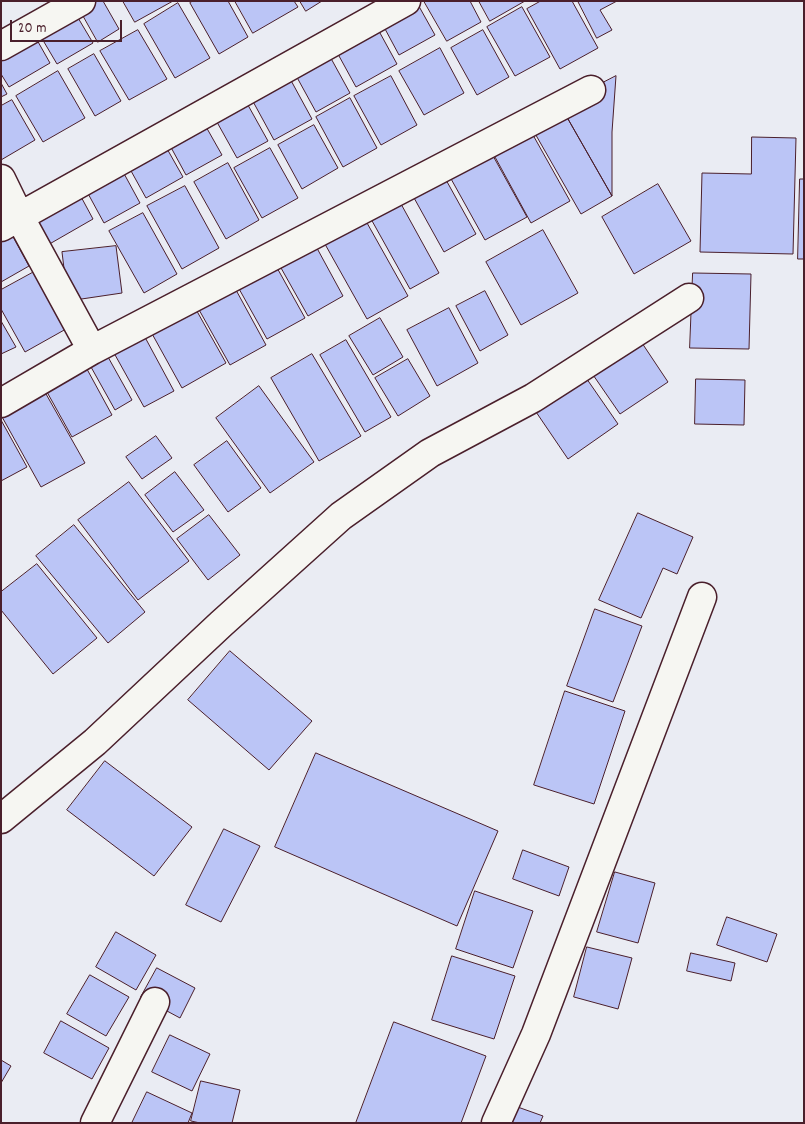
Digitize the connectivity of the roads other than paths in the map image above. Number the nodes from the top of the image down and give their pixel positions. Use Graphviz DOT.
graph roads {
  1 [pos="81,1"];
  2 [pos="406,1"];
  3 [pos="1,46"];
  4 [pos="591,90"];
  5 [pos="1,178"];
  6 [pos="11,222"];
  7 [pos="689,298"];
  8 [pos="92,350"];
  9 [pos="1,403"];
  10 [pos="702,597"];
  11 [pos="1,819"];
  12 [pos="155,1002"];
  13 [pos="95,1123"];
  14 [pos="496,1123"];
  1 -- 3 [label="street"];
  2 -- 6 [label="street"];
  4 -- 8 [label="street"];
  5 -- 6 [label="street"];
  6 -- 8 [label="street"];
  7 -- 11 [label="street"];
  8 -- 9 [label="street"];
  10 -- 14 [label="street"];
  12 -- 13 [label="street"];
}
